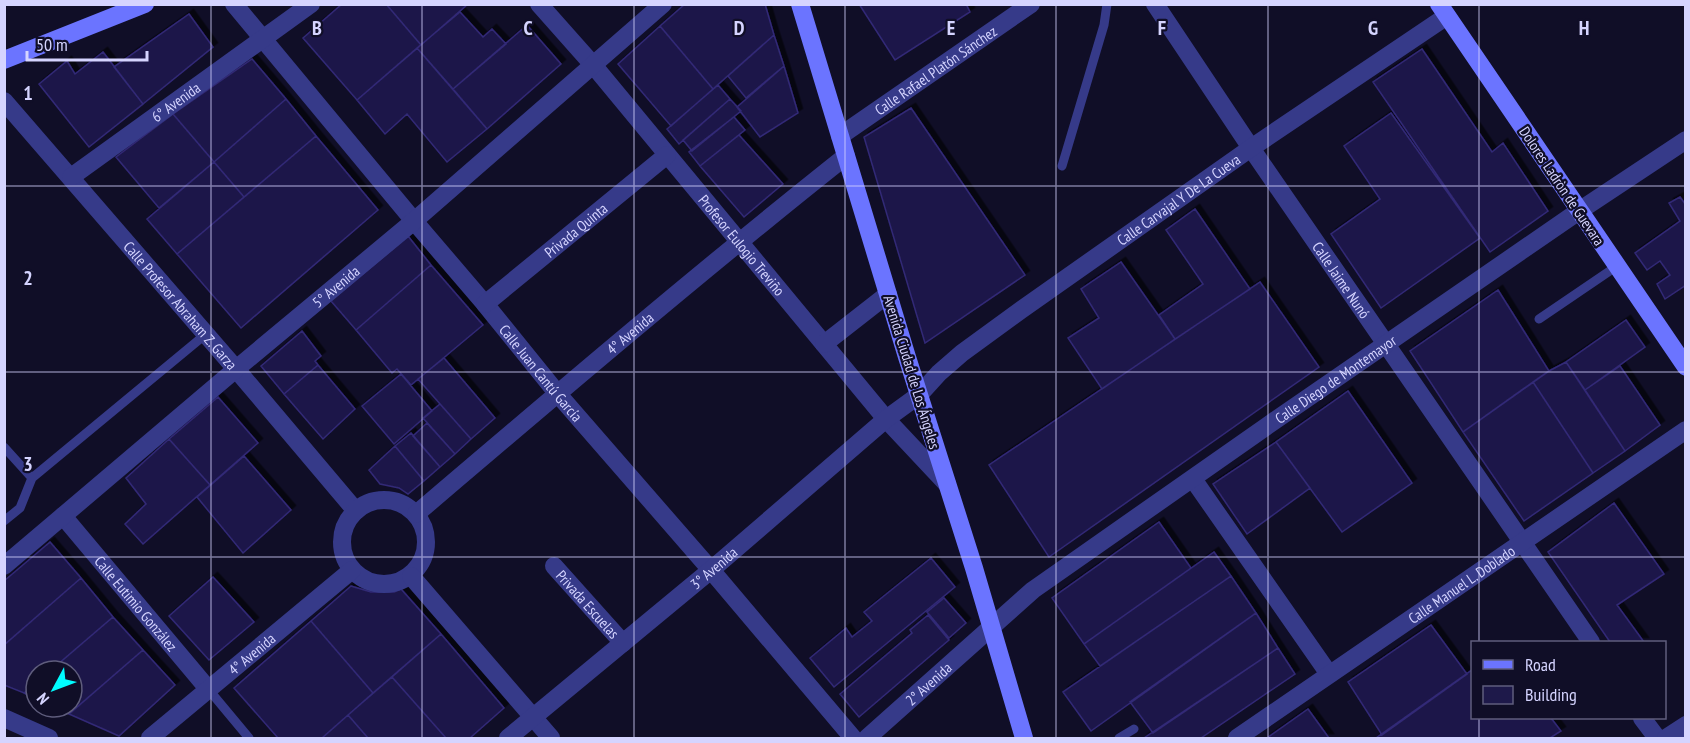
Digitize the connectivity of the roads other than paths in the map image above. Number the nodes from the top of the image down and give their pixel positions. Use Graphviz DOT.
graph roads {
  1 [pos="145,4"];
  2 [pos="234,4"];
  3 [pos="311,4"];
  4 [pos="539,4"];
  5 [pos="663,4"];
  6 [pos="800,4"];
  7 [pos="1031,4"];
  8 [pos="1107,4"];
  9 [pos="1155,4"];
  10 [pos="1443,10"];
  11 [pos="262,39"];
  12 [pos="4,60"];
  13 [pos="594,66"];
  14 [pos="4,101"];
  15 [pos="840,136"];
  16 [pos="1686,140"];
  17 [pos="1251,148"];
  18 [pos="667,155"];
  19 [pos="846,156"];
  20 [pos="1062,166"];
  21 [pos="71,177"];
  22 [pos="1579,211"];
  23 [pos="414,221"];
  24 [pos="739,241"];
  25 [pos="1617,266"];
  26 [pos="888,294"];
  27 [pos="485,304"];
  28 [pos="1539,319"];
  29 [pos="206,334"];
  30 [pos="824,344"];
  31 [pos="1386,344"];
  32 [pos="1686,367"];
  33 [pos="236,369"];
  34 [pos="557,393"];
  35 [pos="919,395"];
  36 [pos="886,419"];
  37 [pos="1686,430"];
  38 [pos="4,447"];
  39 [pos="32,478"];
  40 [pos="1193,479"];
  41 [pos="947,484"];
  42 [pos="356,511"];
  43 [pos="416,514"];
  44 [pos="63,516"];
  45 [pos="4,521"];
  46 [pos="1523,543"];
  47 [pos="4,566"];
  48 [pos="554,566"];
  49 [pos="352,570"];
  50 [pos="711,570"];
  51 [pos="411,576"];
  52 [pos="991,627"];
  53 [pos="1590,641"];
  54 [pos="623,643"];
  55 [pos="1329,674"];
  56 [pos="209,690"];
  57 [pos="4,718"];
  58 [pos="533,718"];
  59 [pos="1643,719"];
  60 [pos="1686,725"];
  61 [pos="1134,729"];
  62 [pos="49,738"];
  63 [pos="150,738"];
  64 [pos="249,738"];
  65 [pos="508,738"];
  66 [pos="551,738"];
  67 [pos="853,738"];
  68 [pos="867,738"];
  69 [pos="1024,738"];
  70 [pos="1119,738"];
  71 [pos="1237,738"];
  72 [pos="1657,738"];
  73 [pos="1666,738"];
  1 -- 12 [label="street"];
  2 -- 11 [label="street, Calle Juan Cantú García"];
  3 -- 11 [label="street, 6° Avenida"];
  4 -- 13 [label="street, Profesor Eulogio Treviño"];
  5 -- 13 [label="street, 5° Avenida"];
  6 -- 15 [label="street, Avenida Ciudad de Los Ángeles"];
  7 -- 15 [label="street, Calle Rafael Platón Sánchez"];
  8 -- 20 [label="lane"];
  9 -- 17 [label="street, Calle Jaime Nunó"];
  10 -- 17 [label="street, Calle Carvajal Y De La Cueva"];
  10 -- 22 [label="street, Dolores Ladròn de Guevara"];
  11 -- 21 [label="street, 6° Avenida"];
  11 -- 23 [label="street, Calle Juan Cantú García"];
  13 -- 18 [label="street, Profesor Eulogio Treviño"];
  13 -- 23 [label="street, 5° Avenida"];
  14 -- 21 [label="street, Calle Profesor Abraham Z. Garza"];
  15 -- 19 [label="street, Avenida Ciudad de Los Ángeles"];
  16 -- 22 [label="street, Calle Diego de Montemayor"];
  17 -- 31 [label="street, Calle Jaime Nunó"];
  17 -- 35 [label="street, Calle Carvajal Y De La Cueva"];
  18 -- 24 [label="street, Profesor Eulogio Treviño"];
  18 -- 27 [label="street, Privada Quinta"];
  19 -- 24 [label="street, 4° Avenida"];
  19 -- 26 [label="street, Avenida Ciudad de Los Ángeles"];
  21 -- 29 [label="street, Calle Profesor Abraham Z. Garza"];
  22 -- 25 [label="street, Dolores Ladròn de Guevara"];
  22 -- 31 [label="street, Calle Diego de Montemayor"];
  23 -- 27 [label="street, Calle Juan Cantú García"];
  23 -- 33 [label="street, 5° Avenida"];
  24 -- 30 [label="street, Profesor Eulogio Treviño"];
  24 -- 34 [label="street, 4° Avenida"];
  25 -- 28 [label="lane"];
  25 -- 32 [label="street, Dolores Ladròn de Guevara"];
  26 -- 30 [label="street"];
  26 -- 35 [label="street, Avenida Ciudad de Los Ángeles"];
  27 -- 34 [label="street, Calle Juan Cantú García"];
  29 -- 33 [label="street, Calle Profesor Abraham Z. Garza"];
  29 -- 39 [label="lane"];
  30 -- 36 [label="street, Profesor Eulogio Treviño"];
  31 -- 40 [label="street, Calle Diego de Montemayor"];
  31 -- 46 [label="street, Calle Jaime Nunó"];
  33 -- 42 [label="street, Calle Profesor Abraham Z. Garza"];
  33 -- 44 [label="street, 5° Avenida"];
  34 -- 43 [label="street, 4° Avenida"];
  34 -- 50 [label="street, Calle Juan Cantú García"];
  35 -- 36 [label="street, 3° Avenida"];
  35 -- 41 [label="street, Avenida Ciudad de Los Ángeles"];
  36 -- 41 [label="street, Profesor Eulogio Treviño"];
  36 -- 50 [label="street, 3° Avenida"];
  37 -- 46 [label="street, Calle Manuel L. Doblado"];
  38 -- 39 [label="lane"];
  39 -- 45 [label="lane"];
  40 -- 52 [label="street, Calle Diego de Montemayor"];
  40 -- 55 [label="street"];
  41 -- 52 [label="street, Avenida Ciudad de Los Ángeles"];
  42 -- 43 [label="street"];
  42 -- 49 [label="street"];
  43 -- 51 [label="street"];
  44 -- 47 [label="street, 5° Avenida"];
  44 -- 56 [label="street, Calle Eutimio González"];
  46 -- 53 [label="street, Calle Jaime Nunó"];
  46 -- 55 [label="street, Calle Manuel L. Doblado"];
  48 -- 54 [label="street, Privada Escuelas"];
  49 -- 51 [label="street"];
  49 -- 56 [label="street, 4° Avenida"];
  50 -- 54 [label="street, 3° Avenida"];
  50 -- 67 [label="street, Calle Juan Cantú García"];
  51 -- 58 [label="street"];
  52 -- 68 [label="street, 2° Avenida"];
  52 -- 69 [label="street, Avenida Ciudad de Los Ángeles"];
  54 -- 58 [label="street, 3° Avenida"];
  55 -- 71 [label="street, Calle Manuel L. Doblado"];
  56 -- 63 [label="street, 4° Avenida"];
  56 -- 64 [label="lane"];
  57 -- 62 [label="street"];
  58 -- 65 [label="street, 3° Avenida"];
  58 -- 66 [label="street"];
  59 -- 72 [label="street"];
  60 -- 73 [label="street"];
  61 -- 70 [label="lane"];
}
